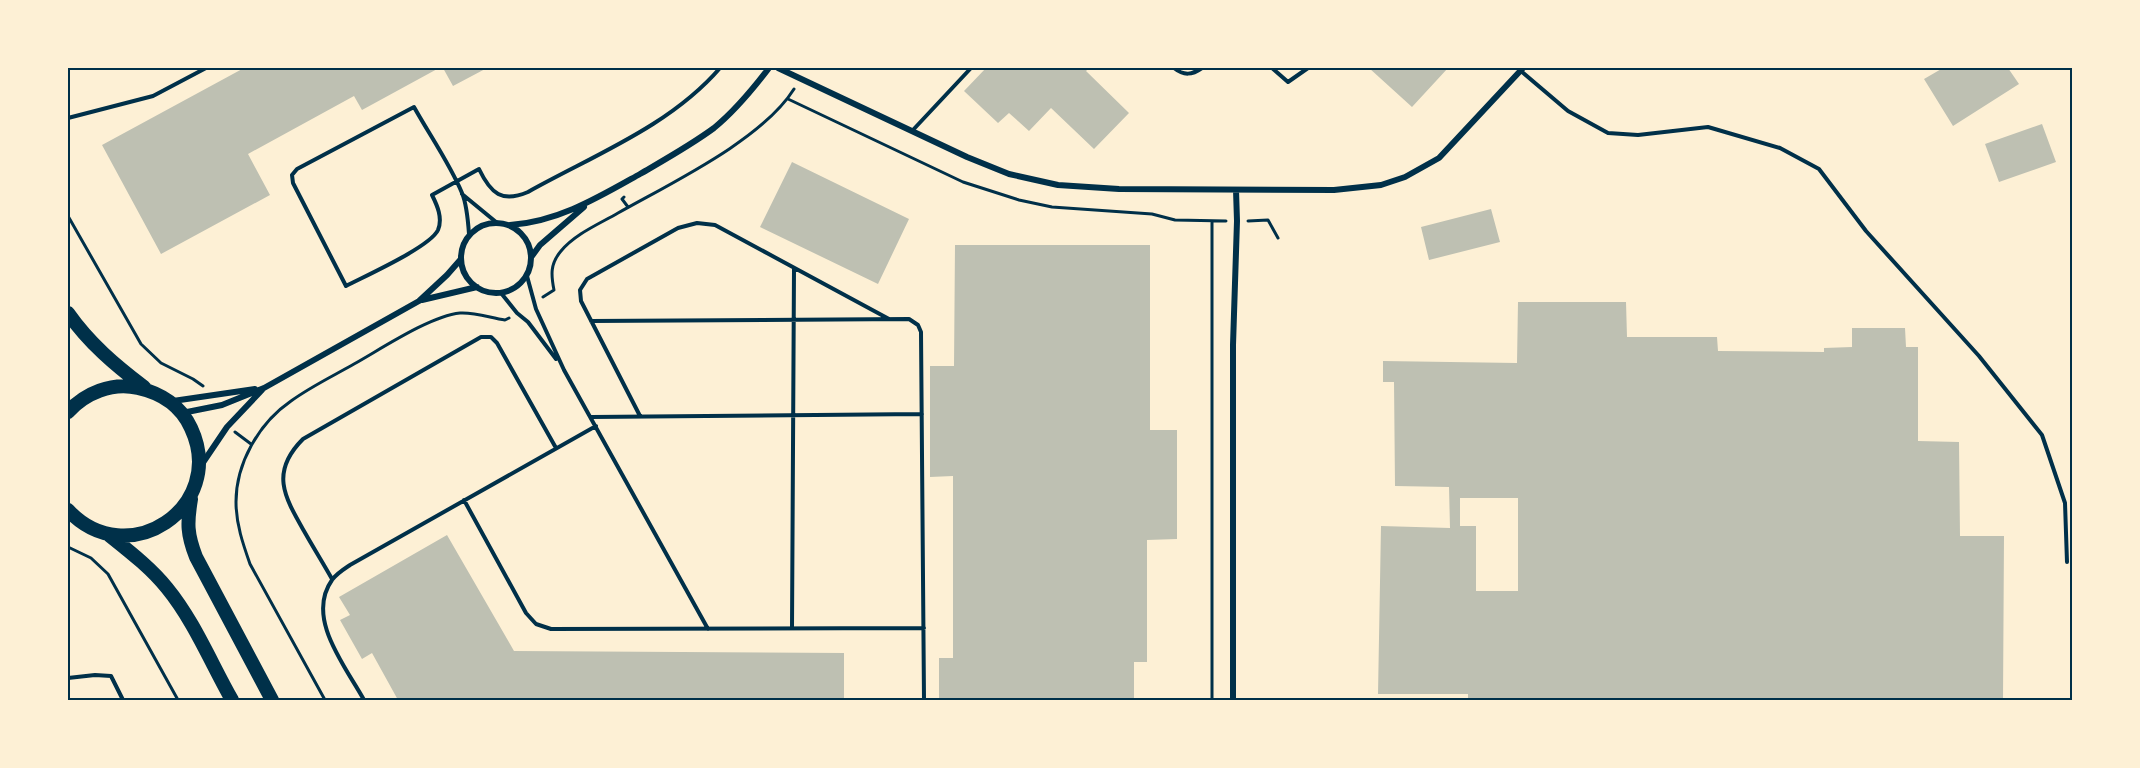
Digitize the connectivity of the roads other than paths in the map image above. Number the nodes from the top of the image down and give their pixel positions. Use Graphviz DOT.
graph roads {
  1 [pos="206,68"];
  2 [pos="720,68"];
  3 [pos="769,68"];
  4 [pos="778,68"];
  5 [pos="970,68"];
  6 [pos="1174,68"];
  7 [pos="1202,68"];
  8 [pos="1272,68"];
  9 [pos="1308,68"];
  10 [pos="1522,69"];
  11 [pos="68,118"];
  12 [pos="911,132"];
  13 [pos="456,182"];
  14 [pos="1236,190"];
  15 [pos="462,193"];
  16 [pos="589,203"];
  17 [pos="496,222"];
  18 [pos="510,225"];
  19 [pos="469,234"];
  20 [pos="532,256"];
  21 [pos="461,259"];
  22 [pos="794,268"];
  23 [pos="527,276"];
  24 [pos="477,287"];
  25 [pos="501,293"];
  26 [pos="419,301"];
  27 [pos="68,313"];
  28 [pos="890,319"];
  29 [pos="794,320"];
  30 [pos="591,321"];
  31 [pos="564,370"];
  32 [pos="264,388"];
  33 [pos="148,390"];
  34 [pos="169,401"];
  35 [pos="68,412"];
  36 [pos="181,413"];
  37 [pos="922,414"];
  38 [pos="793,415"];
  39 [pos="640,416"];
  40 [pos="591,417"];
  41 [pos="596,426"];
  42 [pos="556,448"];
  43 [pos="198,468"];
  44 [pos="192,491"];
  45 [pos="464,500"];
  46 [pos="68,510"];
  47 [pos="109,535"];
  48 [pos="2067,562"];
  49 [pos="332,579"];
  50 [pos="708,628"];
  51 [pos="792,628"];
  52 [pos="924,628"];
  53 [pos="68,678"];
  54 [pos="123,700"];
  55 [pos="232,700"];
  56 [pos="272,700"];
  57 [pos="364,700"];
  58 [pos="924,700"];
  59 [pos="1233,700"];
  1 -- 11 [label="lane"];
  2 -- 13 [label="lane"];
  3 -- 16 [label="street"];
  4 -- 12 [label="street"];
  5 -- 12 [label="lane"];
  6 -- 7 [label="lane"];
  8 -- 9 [label="lane"];
  10 -- 14 [label="street"];
  10 -- 48 [label="lane"];
  12 -- 14 [label="street"];
  13 -- 13 [label="lane"];
  13 -- 15 [label="lane"];
  14 -- 59 [label="street"];
  15 -- 17 [label="lane"];
  15 -- 19 [label="lane"];
  16 -- 18 [label="street"];
  16 -- 20 [label="street"];
  17 -- 18 [label="street"];
  17 -- 19 [label="street"];
  18 -- 20 [label="street"];
  19 -- 21 [label="street"];
  20 -- 23 [label="street"];
  21 -- 24 [label="street"];
  21 -- 26 [label="street"];
  22 -- 28 [label="lane"];
  22 -- 29 [label="lane"];
  22 -- 30 [label="lane"];
  23 -- 25 [label="street"];
  23 -- 31 [label="lane"];
  24 -- 25 [label="street"];
  24 -- 26 [label="street"];
  25 -- 31 [label="lane"];
  26 -- 32 [label="street"];
  27 -- 33 [label="highway"];
  28 -- 29 [label="lane"];
  28 -- 37 [label="lane"];
  29 -- 30 [label="lane"];
  29 -- 38 [label="lane"];
  30 -- 39 [label="lane"];
  31 -- 40 [label="lane"];
  32 -- 34 [label="street"];
  32 -- 36 [label="street"];
  32 -- 43 [label="street"];
  33 -- 34 [label="highway"];
  33 -- 35 [label="highway"];
  34 -- 36 [label="highway"];
  36 -- 43 [label="highway"];
  37 -- 38 [label="lane"];
  37 -- 52 [label="lane"];
  38 -- 39 [label="lane"];
  38 -- 51 [label="lane"];
  39 -- 40 [label="lane"];
  40 -- 41 [label="lane"];
  41 -- 42 [label="lane"];
  41 -- 50 [label="lane"];
  42 -- 45 [label="lane"];
  42 -- 49 [label="lane"];
  43 -- 44 [label="highway"];
  44 -- 47 [label="highway"];
  44 -- 56 [label="highway"];
  45 -- 49 [label="lane"];
  45 -- 50 [label="lane"];
  46 -- 47 [label="highway"];
  47 -- 55 [label="highway"];
  49 -- 57 [label="lane"];
  50 -- 51 [label="lane"];
  51 -- 52 [label="lane"];
  52 -- 58 [label="lane"];
  53 -- 54 [label="lane"];
}
